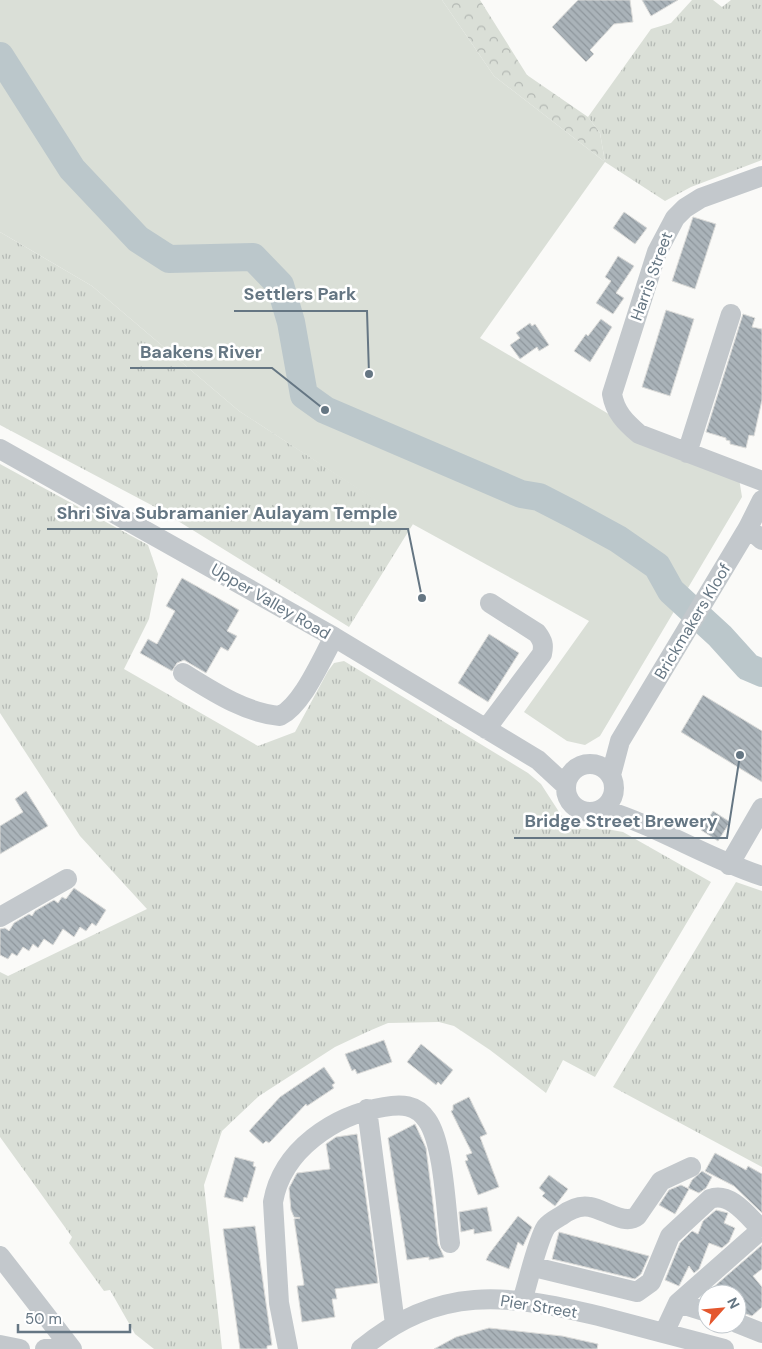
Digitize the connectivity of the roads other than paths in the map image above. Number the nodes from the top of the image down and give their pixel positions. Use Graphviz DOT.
graph roads {
  1 [pos="762,176"];
  2 [pos="731,314"];
  3 [pos="0,449"];
  4 [pos="687,453"];
  5 [pos="762,481"];
  6 [pos="762,500"];
  7 [pos="755,534"];
  8 [pos="490,603"];
  9 [pos="334,637"];
  10 [pos="183,674"];
  11 [pos="486,729"];
  12 [pos="620,741"];
  13 [pos="592,764"];
  14 [pos="569,778"];
  15 [pos="609,793"];
  16 [pos="762,808"];
  17 [pos="728,865"];
  18 [pos="762,876"];
  19 [pos="67,879"];
  20 [pos="0,917"];
  21 [pos="367,1110"];
  22 [pos="691,1167"];
  23 [pos="761,1228"];
  24 [pos="450,1243"];
  25 [pos="0,1256"];
  26 [pos="534,1267"];
  27 [pos="522,1301"];
  28 [pos="678,1303"];
  29 [pos="697,1309"];
  30 [pos="395,1324"];
  31 [pos="747,1328"];
  32 [pos="664,1333"];
  33 [pos="762,1333"];
  34 [pos="0,1345"];
  35 [pos="20,1349"];
  36 [pos="46,1349"];
  37 [pos="72,1349"];
  38 [pos="288,1349"];
  39 [pos="361,1349"];
  40 [pos="724,1349"];
  1 -- 4 [label="street, Harris Street"];
  2 -- 4 [label="street"];
  3 -- 9 [label="street, Upper Valley Road"];
  4 -- 5 [label="street"];
  6 -- 7 [label="street, Brickmakers Kloof"];
  7 -- 12 [label="street, Brickmakers Kloof"];
  8 -- 11 [label="street"];
  9 -- 10 [label="street"];
  9 -- 11 [label="street, Upper Valley Road"];
  11 -- 14 [label="street, Upper Valley Road"];
  12 -- 13 [label="street, Brickmakers Kloof"];
  12 -- 15 [label="street, Brickmakers Kloof"];
  13 -- 14 [label="street"];
  13 -- 15 [label="street"];
  14 -- 15 [label="street"];
  15 -- 17 [label="street"];
  16 -- 17 [label="street"];
  17 -- 18 [label="street"];
  19 -- 20 [label="street"];
  21 -- 24 [label="street"];
  21 -- 30 [label="street"];
  21 -- 38 [label="street"];
  22 -- 26 [label="street"];
  23 -- 26 [label="street"];
  23 -- 28 [label="street"];
  25 -- 37 [label="street"];
  26 -- 27 [label="street"];
  27 -- 30 [label="street, Pier Street"];
  27 -- 32 [label="street, Pier Street"];
  28 -- 29 [label="street"];
  28 -- 32 [label="street"];
  30 -- 39 [label="street, Pier Street"];
  31 -- 33 [label="street"];
  32 -- 40 [label="street, Pier Street"];
  34 -- 35 [label="street"];
  36 -- 37 [label="street"];
}
